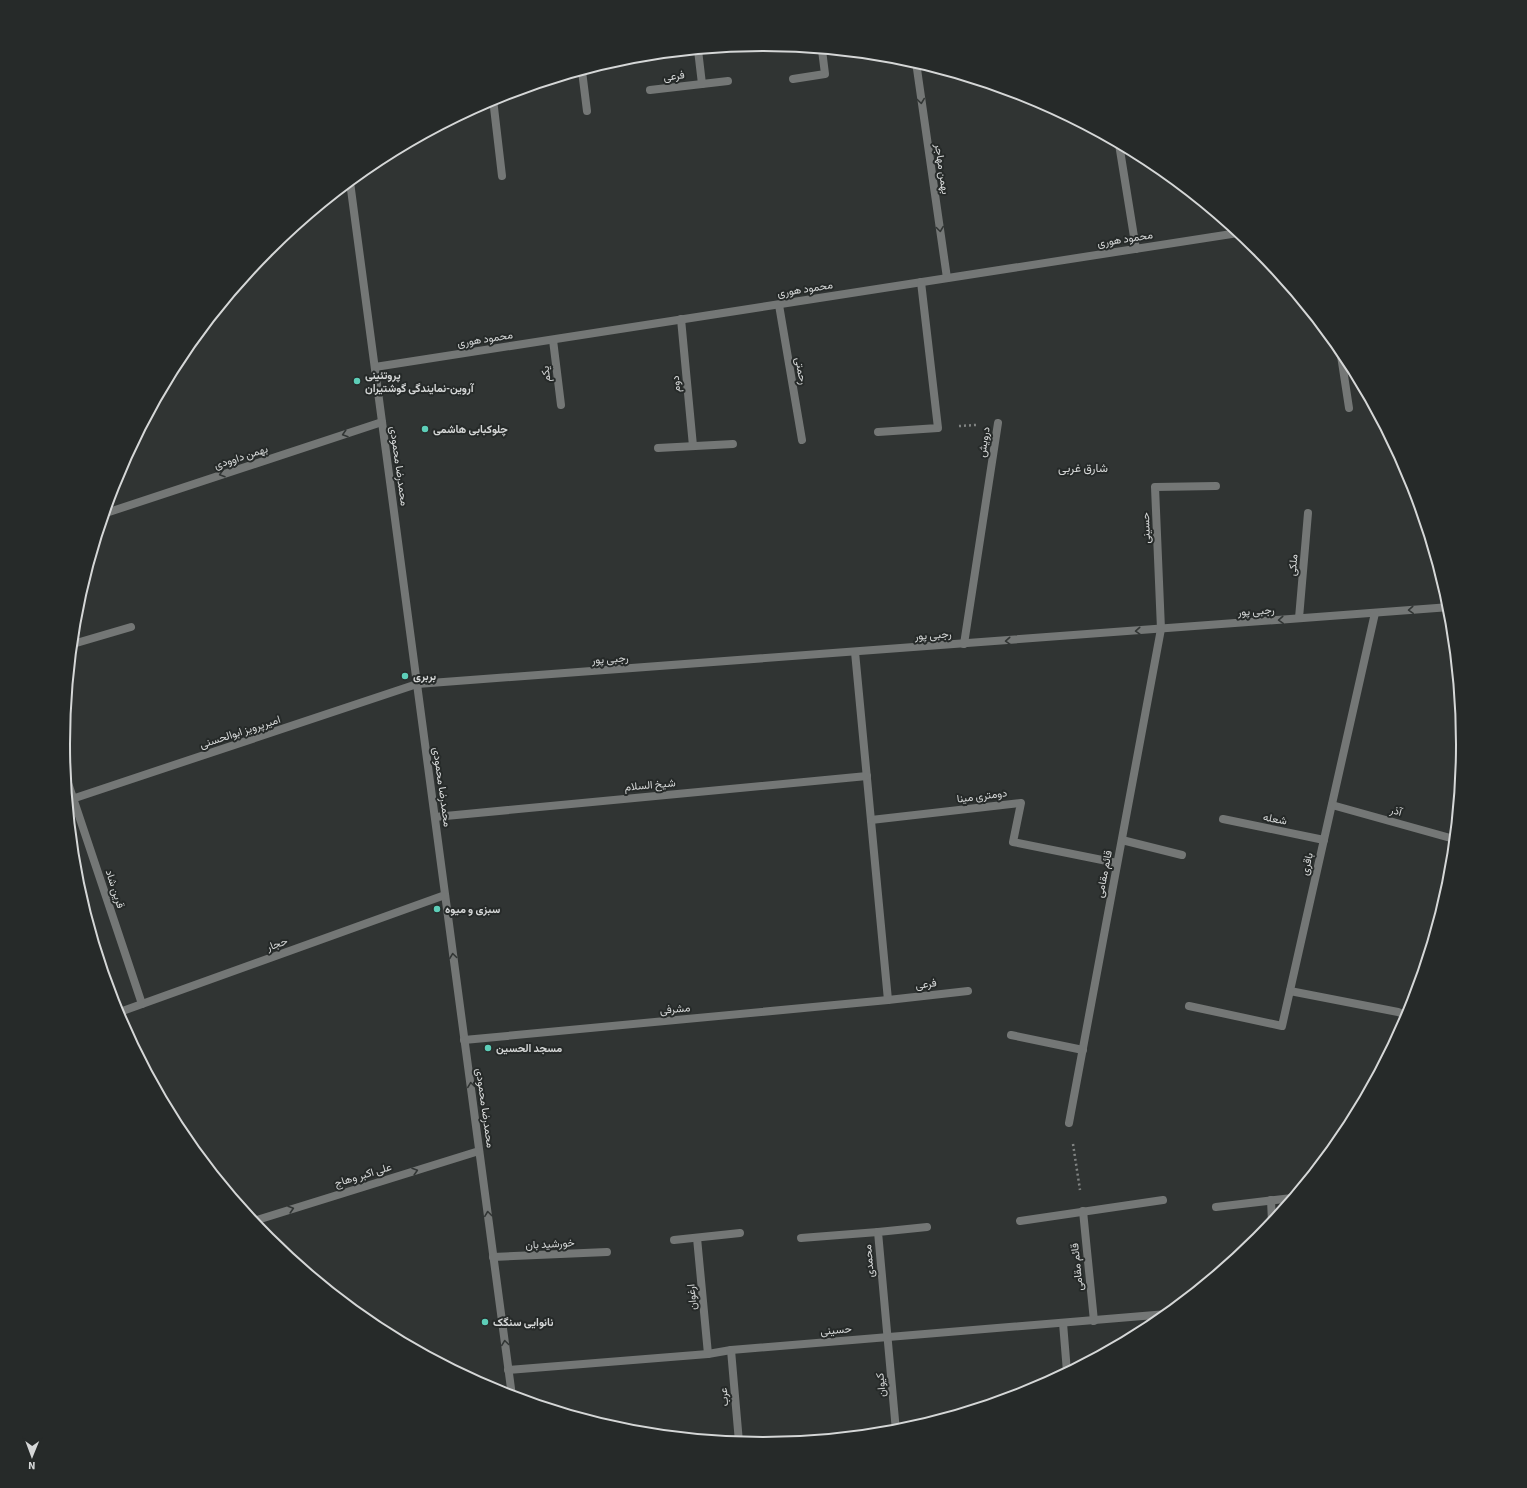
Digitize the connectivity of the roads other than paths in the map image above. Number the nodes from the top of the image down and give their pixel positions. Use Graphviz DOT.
graph roads {
  1 [pos="822,53"];
  2 [pos="698,54"];
  3 [pos="917,68"];
  4 [pos="583,75"];
  5 [pos="792,79"];
  6 [pos="728,81"];
  7 [pos="702,84"];
  8 [pos="650,90"];
  9 [pos="494,106"];
  10 [pos="587,111"];
  11 [pos="1120,150"];
  12 [pos="502,176"];
  13 [pos="351,188"];
  14 [pos="1231,233"];
  15 [pos="1136,248"];
  16 [pos="947,278"];
  17 [pos="921,282"];
  18 [pos="779,305"];
  19 [pos="681,319"];
  20 [pos="553,340"];
  21 [pos="1342,362"];
  22 [pos="375,367"];
  23 [pos="561,405"];
  24 [pos="1349,408"];
  25 [pos="382,422"];
  26 [pos="998,423"];
  27 [pos="878,432"];
  28 [pos="802,440"];
  29 [pos="733,444"];
  30 [pos="694,446"];
  31 [pos="658,448"];
  32 [pos="1216,486"];
  33 [pos="111,511"];
  34 [pos="1308,513"];
  35 [pos="1443,608"];
  36 [pos="1375,613"];
  37 [pos="1299,618"];
  38 [pos="131,627"];
  39 [pos="1161,629"];
  40 [pos="78,643"];
  41 [pos="964,644"];
  42 [pos="855,652"];
  43 [pos="417,684"];
  44 [pos="867,776"];
  45 [pos="73,798"];
  46 [pos="1332,805"];
  47 [pos="74,806"];
  48 [pos="435,817"];
  49 [pos="1223,819"];
  50 [pos="871,820"];
  51 [pos="1450,837"];
  52 [pos="1122,840"];
  53 [pos="1324,840"];
  54 [pos="1182,855"];
  55 [pos="1117,864"];
  56 [pos="445,895"];
  57 [pos="968,991"];
  58 [pos="1290,991"];
  59 [pos="888,1000"];
  60 [pos="142,1004"];
  61 [pos="1189,1006"];
  62 [pos="124,1011"];
  63 [pos="1402,1014"];
  64 [pos="1011,1036"];
  65 [pos="464,1040"];
  66 [pos="1083,1050"];
  67 [pos="1069,1123"];
  68 [pos="479,1151"];
  69 [pos="1287,1198"];
  70 [pos="1163,1200"];
  71 [pos="1271,1200"];
  72 [pos="1216,1207"];
  73 [pos="1083,1211"];
  74 [pos="1272,1215"];
  75 [pos="259,1219"];
  76 [pos="1020,1221"];
  77 [pos="927,1227"];
  78 [pos="878,1232"];
  79 [pos="740,1233"];
  80 [pos="697,1238"];
  81 [pos="801,1238"];
  82 [pos="674,1240"];
  83 [pos="607,1252"];
  84 [pos="493,1257"];
  85 [pos="1156,1315"];
  86 [pos="1094,1321"];
  87 [pos="1063,1323"];
  88 [pos="888,1337"];
  89 [pos="731,1350"];
  90 [pos="708,1354"];
  91 [pos="1067,1367"];
  92 [pos="508,1370"];
  93 [pos="511,1389"];
  94 [pos="895,1425"];
  95 [pos="739,1436"];
  1 -- 5 [label="street"];
  2 -- 7 [label="street, فرعی"];
  3 -- 16 [label="street, بهمن مهاجر, one-way"];
  4 -- 10 [label="street"];
  6 -- 7 [label="street, فرعی"];
  7 -- 8 [label="street, فرعی"];
  9 -- 12 [label="street"];
  11 -- 15 [label="street"];
  13 -- 22 [label="street, محمدرضا محمودی"];
  14 -- 15 [label="street, محمود هوری"];
  15 -- 16 [label="street, محمود هوری"];
  16 -- 17 [label="street, محمود هوری"];
  17 -- 18 [label="street, محمود هوری"];
  17 -- 27 [label="street"];
  18 -- 19 [label="street, محمود هوری"];
  18 -- 28 [label="street, رحمتی"];
  19 -- 20 [label="street, محمود هوری"];
  19 -- 30 [label="street, دوم"];
  20 -- 22 [label="street, محمود هوری"];
  20 -- 23 [label="street, یکم"];
  21 -- 24 [label="street"];
  22 -- 25 [label="street, محمدرضا محمودی"];
  25 -- 33 [label="street, بهمن داوودی, one-way"];
  25 -- 43 [label="street, محمدرضا محمودی"];
  26 -- 41 [label="street, درویش"];
  29 -- 30 [label="street"];
  30 -- 31 [label="street"];
  32 -- 39 [label="street, حسینی"];
  34 -- 37 [label="street, ملکی"];
  35 -- 36 [label="street, رجبی پور, one-way"];
  36 -- 37 [label="street, رجبی پور"];
  36 -- 46 [label="street, باقری"];
  37 -- 39 [label="street, رجبی پور, one-way"];
  38 -- 40 [label="street"];
  39 -- 41 [label="street, رجبی پور, one-way"];
  39 -- 52 [label="street, قائم مقامی"];
  41 -- 42 [label="street, رجبی پور"];
  42 -- 43 [label="street, رجبی پور"];
  42 -- 44 [label="street"];
  43 -- 45 [label="street, امیرپرویز ابوالحسنی"];
  43 -- 48 [label="street, محمدرضا محمودی"];
  44 -- 48 [label="street, شیخ السلام"];
  44 -- 50 [label="street"];
  46 -- 51 [label="street, آذر"];
  46 -- 53 [label="street, باقری"];
  47 -- 60 [label="street, قرین شاد"];
  48 -- 56 [label="street, محمدرضا محمودی"];
  49 -- 53 [label="street, شعله"];
  50 -- 55 [label="street, دومتری مینا"];
  50 -- 59 [label="street"];
  52 -- 54 [label="street"];
  52 -- 55 [label="street, قائم مقامی"];
  53 -- 58 [label="street, باقری"];
  55 -- 66 [label="street, قائم مقامی"];
  56 -- 60 [label="street, حجار"];
  65 -- 56 [label="street, محمدرضا محمودی, one-way"];
  57 -- 59 [label="street, فرعی"];
  58 -- 61 [label="street, باقری"];
  58 -- 63 [label="street"];
  59 -- 65 [label="street, مشرفی"];
  60 -- 62 [label="street, حجار"];
  64 -- 66 [label="street"];
  68 -- 65 [label="street, محمدرضا محمودی, one-way"];
  66 -- 67 [label="street, قائم مقامی"];
  75 -- 68 [label="street, علی اکبر وهاج, one-way"];
  84 -- 68 [label="street, محمدرضا محمودی, one-way"];
  69 -- 71 [label="street"];
  70 -- 73 [label="street"];
  71 -- 72 [label="street"];
  71 -- 74 [label="street"];
  73 -- 76 [label="street"];
  73 -- 86 [label="street, قائم مقامی"];
  77 -- 78 [label="street, محمدی"];
  78 -- 81 [label="street"];
  78 -- 88 [label="street, محمدی"];
  79 -- 80 [label="street"];
  80 -- 82 [label="street"];
  80 -- 90 [label="street, ارغوان"];
  83 -- 84 [label="street, خورشید بان"];
  92 -- 84 [label="street, محمدرضا محمودی, one-way"];
  85 -- 86 [label="street, حسینی"];
  86 -- 87 [label="street, حسینی"];
  87 -- 88 [label="street, حسینی"];
  87 -- 91 [label="street"];
  88 -- 89 [label="street, حسینی"];
  88 -- 94 [label="street, کیوان"];
  89 -- 90 [label="street, حسینی"];
  89 -- 95 [label="street, عرب"];
  90 -- 92 [label="street, حسینی"];
  92 -- 93 [label="street, محمدرضا محمودی"];
}
